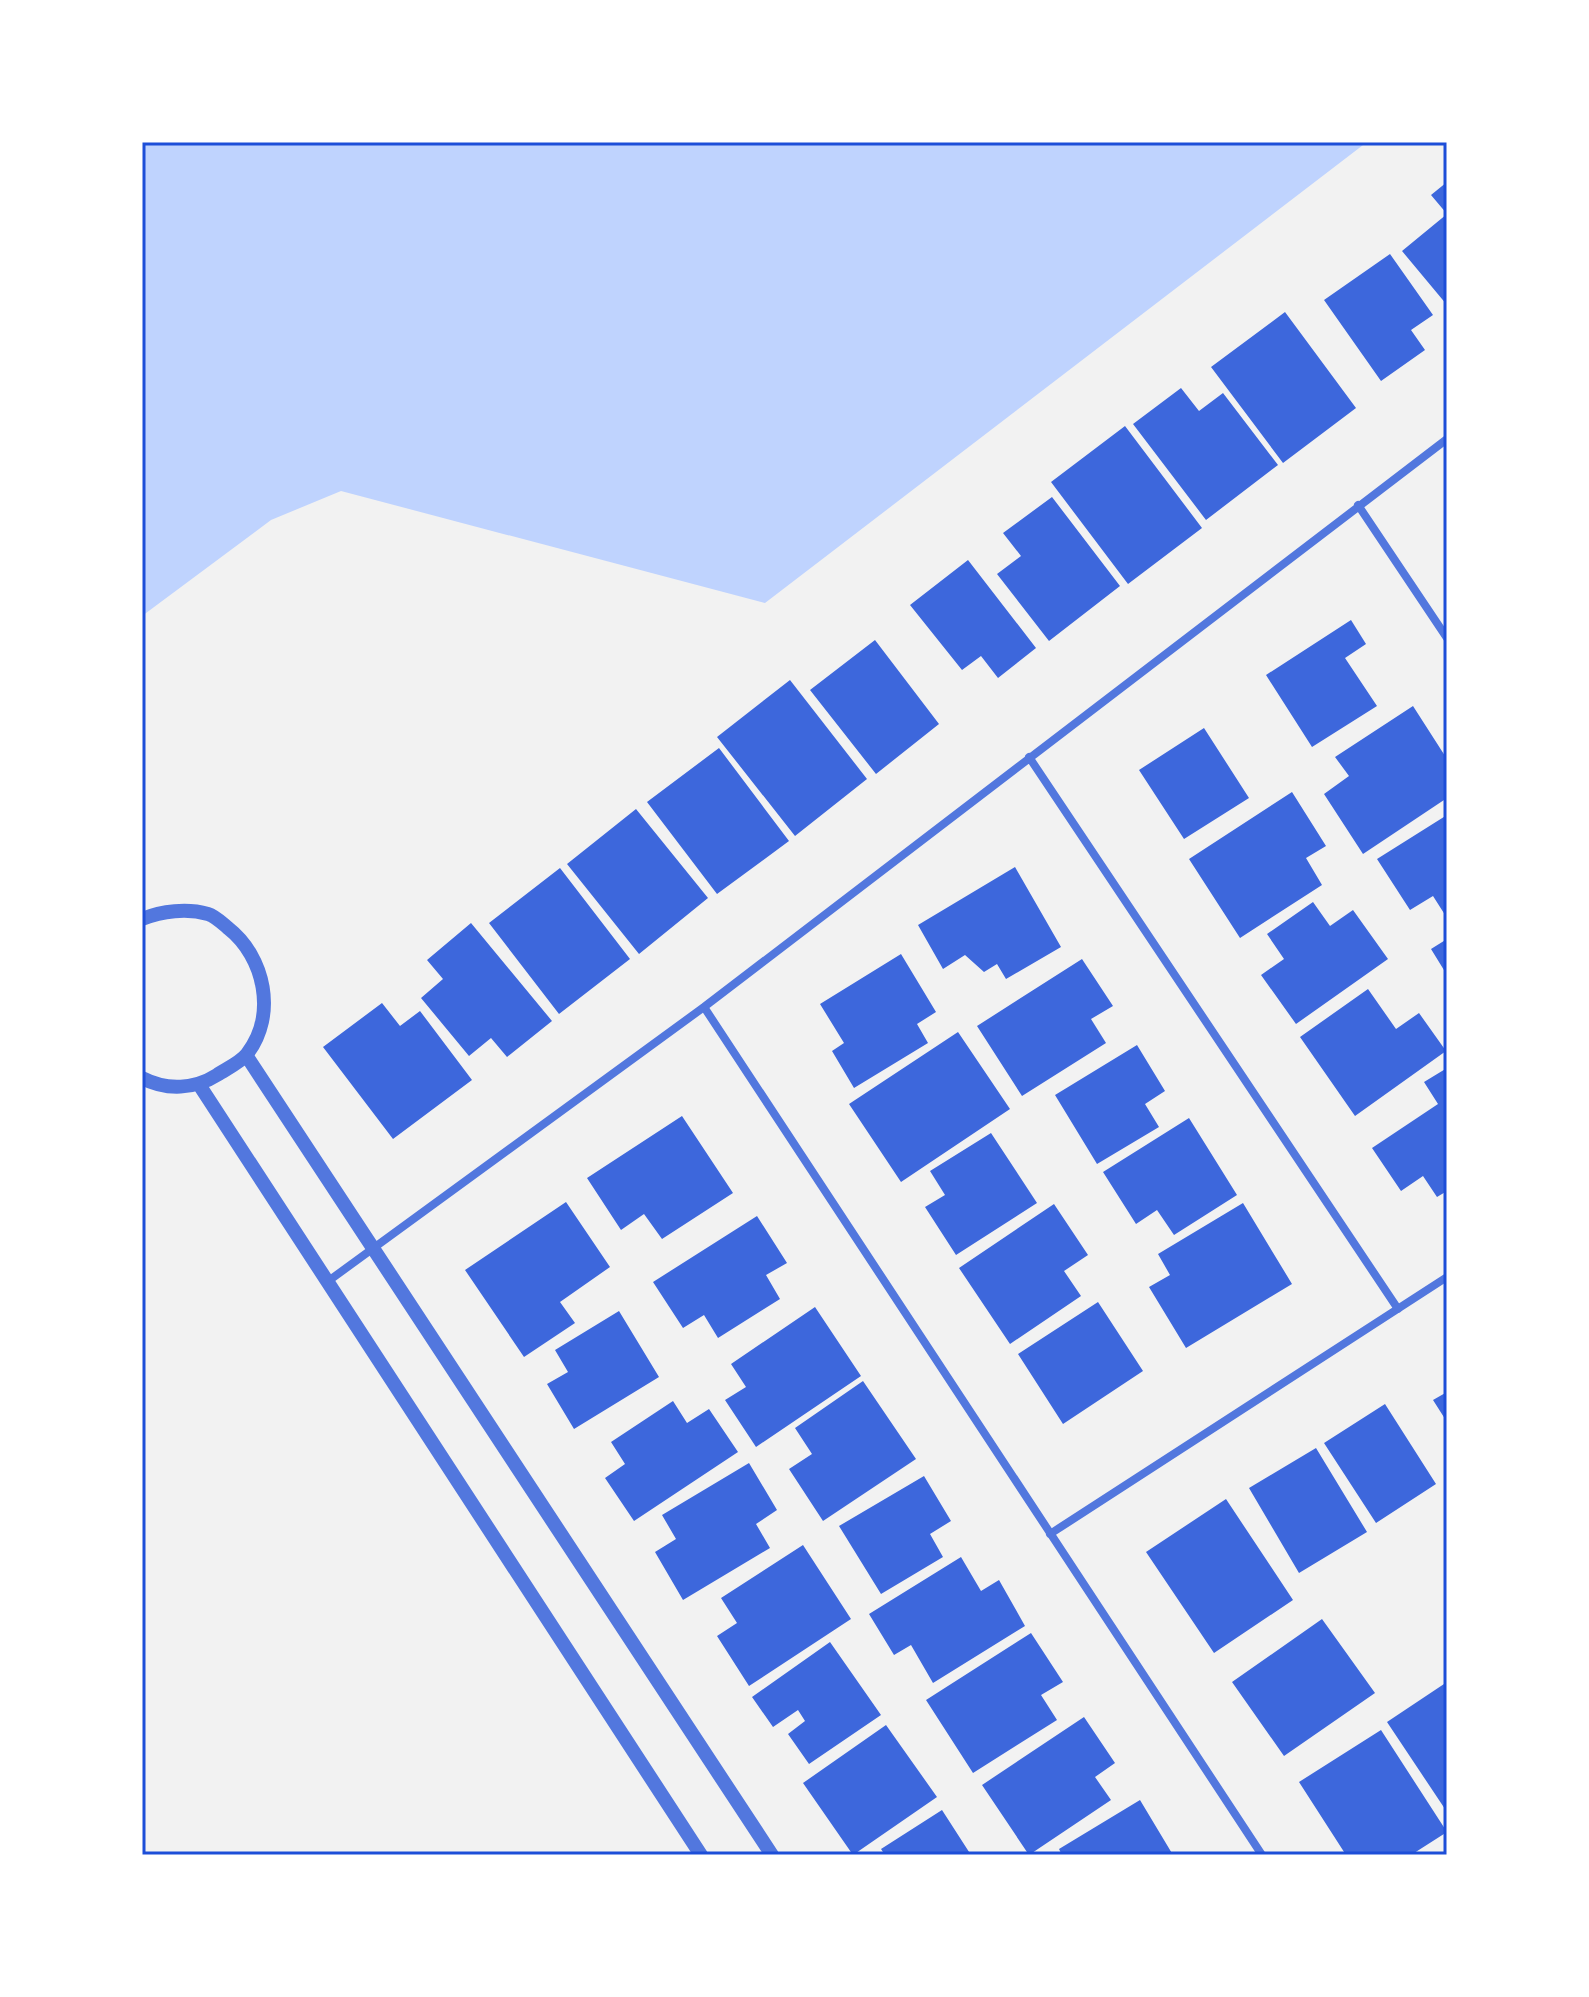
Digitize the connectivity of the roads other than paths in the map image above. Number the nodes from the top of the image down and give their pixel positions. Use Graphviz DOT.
graph roads {
  1 [pos="1447,439"];
  2 [pos="1358,505"];
  3 [pos="1447,638"];
  4 [pos="1029,757"];
  5 [pos="142,919"];
  6 [pos="704,1007"];
  7 [pos="246,1055"];
  8 [pos="142,1078"];
  9 [pos="200,1086"];
  10 [pos="373,1248"];
  11 [pos="1447,1277"];
  12 [pos="327,1282"];
  13 [pos="1398,1309"];
  14 [pos="1050,1534"];
  15 [pos="701,1855"];
  16 [pos="772,1855"];
  17 [pos="1262,1855"];
  1 -- 2 [label="street"];
  2 -- 3 [label="street"];
  2 -- 4 [label="street"];
  4 -- 6 [label="street"];
  4 -- 13 [label="street"];
  5 -- 7 [label="street"];
  6 -- 10 [label="street"];
  6 -- 14 [label="street"];
  7 -- 9 [label="street"];
  7 -- 10 [label="street"];
  8 -- 9 [label="street"];
  9 -- 12 [label="street"];
  10 -- 12 [label="street"];
  10 -- 16 [label="street"];
  11 -- 13 [label="street"];
  12 -- 15 [label="street"];
  13 -- 14 [label="street"];
  14 -- 17 [label="street"];
}
